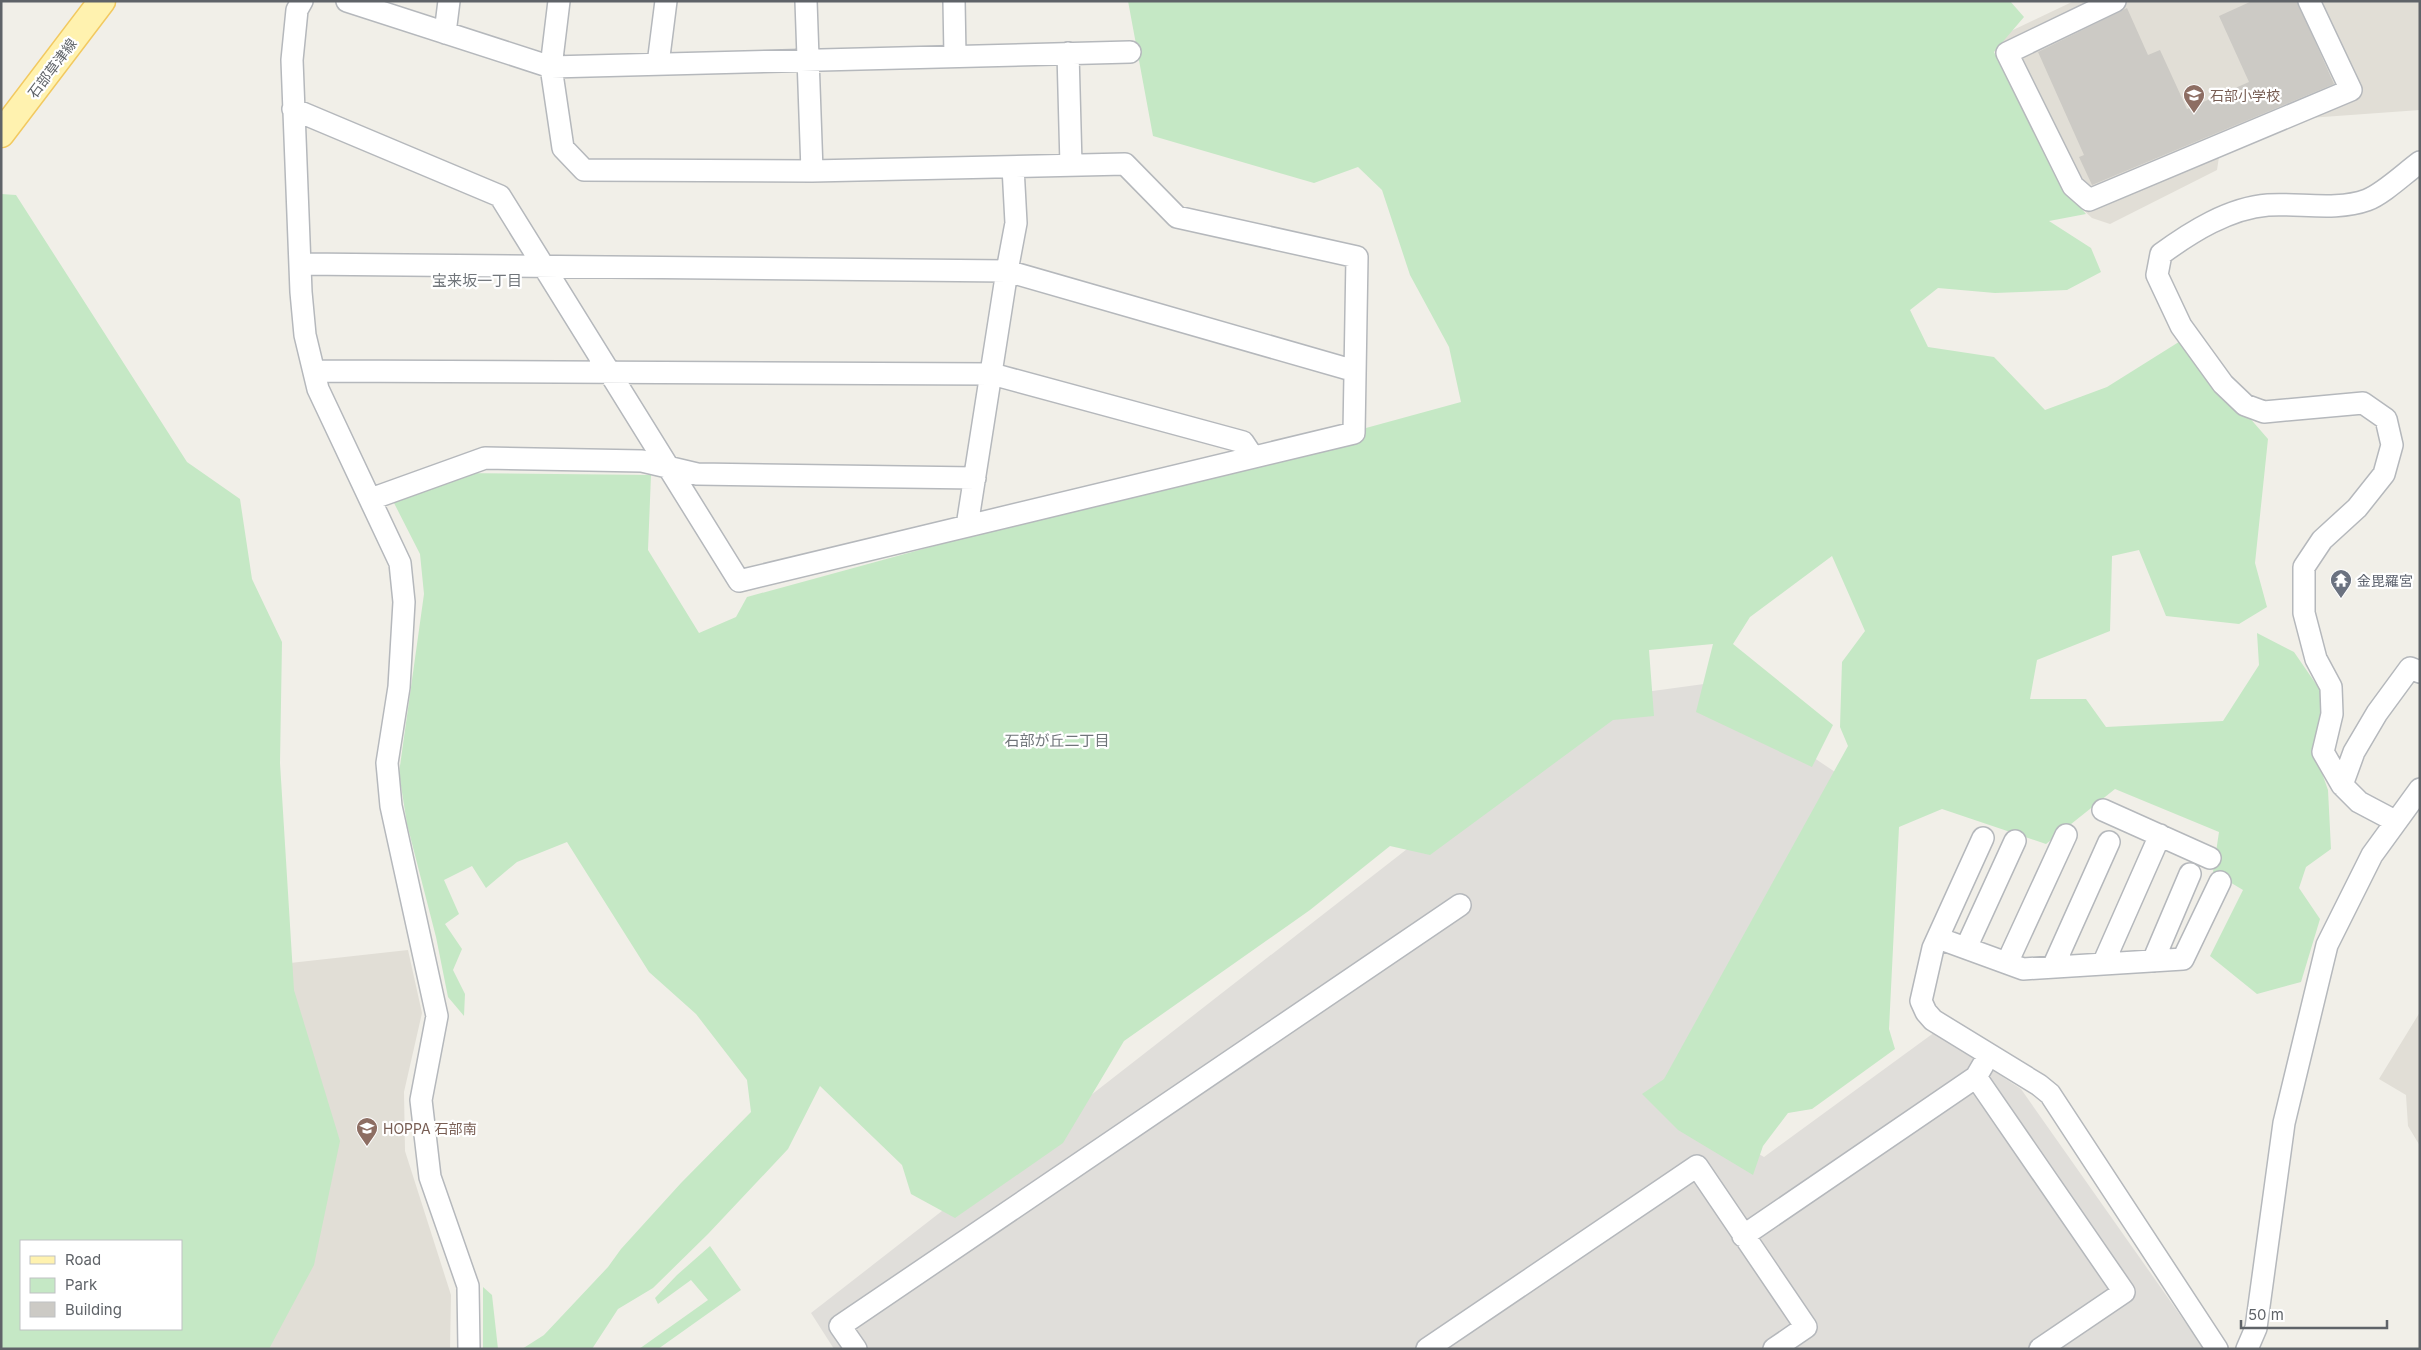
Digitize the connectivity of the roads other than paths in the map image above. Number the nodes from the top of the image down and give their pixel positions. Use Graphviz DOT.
graph roads {
  1 [pos="102,1"];
  2 [pos="302,1"];
  3 [pos="347,1"];
  4 [pos="449,1"];
  5 [pos="559,1"];
  6 [pos="666,1"];
  7 [pos="806,1"];
  8 [pos="954,1"];
  9 [pos="2115,1"];
  10 [pos="2309,1"];
  11 [pos="445,33"];
  12 [pos="1130,52"];
  13 [pos="1068,53"];
  14 [pos="955,56"];
  15 [pos="808,60"];
  16 [pos="658,64"];
  17 [pos="550,67"];
  18 [pos="294,110"];
  19 [pos="1,134"];
  20 [pos="2420,162"];
  21 [pos="1071,165"];
  22 [pos="1013,166"];
  23 [pos="812,171"];
  24 [pos="301,264"];
  25 [pos="546,266"];
  26 [pos="1006,271"];
  27 [pos="314,371"];
  28 [pos="1355,371"];
  29 [pos="610,372"];
  30 [pos="992,374"];
  31 [pos="1253,457"];
  32 [pos="669,467"];
  33 [pos="975,478"];
  34 [pos="371,499"];
  35 [pos="967,526"];
  36 [pos="2420,672"];
  37 [pos="2342,785"];
  38 [pos="2420,789"];
  39 [pos="2103,810"];
  40 [pos="2395,821"];
  41 [pos="2066,835"];
  42 [pos="2160,835"];
  43 [pos="1983,838"];
  44 [pos="2015,841"];
  45 [pos="2109,842"];
  46 [pos="2210,858"];
  47 [pos="2190,874"];
  48 [pos="2220,882"];
  49 [pos="1460,905"];
  50 [pos="1938,938"];
  51 [pos="1966,948"];
  52 [pos="2153,961"];
  53 [pos="2007,963"];
  54 [pos="2103,964"];
  55 [pos="2053,967"];
  56 [pos="1989,1054"];
  57 [pos="1976,1078"];
  58 [pos="1743,1236"];
  59 [pos="469,1349"];
  60 [pos="856,1349"];
  61 [pos="1427,1349"];
  62 [pos="1774,1349"];
  63 [pos="2040,1349"];
  64 [pos="2217,1349"];
  65 [pos="2247,1349"];
  1 -- 19 [label="main road, 石部草津線"];
  2 -- 18 [label="street"];
  3 -- 11 [label="street"];
  4 -- 11 [label="street"];
  5 -- 17 [label="street"];
  6 -- 16 [label="street"];
  7 -- 15 [label="street"];
  8 -- 14 [label="street"];
  9 -- 10 [label="street"];
  11 -- 17 [label="street"];
  12 -- 13 [label="street"];
  13 -- 14 [label="street"];
  13 -- 21 [label="street"];
  14 -- 15 [label="street"];
  15 -- 16 [label="street"];
  15 -- 23 [label="street"];
  16 -- 17 [label="street"];
  17 -- 23 [label="street"];
  18 -- 24 [label="street"];
  18 -- 25 [label="street"];
  20 -- 37 [label="street"];
  21 -- 22 [label="street"];
  21 -- 28 [label="street"];
  22 -- 23 [label="street"];
  22 -- 26 [label="street"];
  24 -- 25 [label="street"];
  24 -- 27 [label="street"];
  25 -- 26 [label="street"];
  25 -- 29 [label="street"];
  26 -- 28 [label="street"];
  26 -- 30 [label="street"];
  27 -- 29 [label="street"];
  27 -- 34 [label="street"];
  28 -- 31 [label="street"];
  29 -- 30 [label="street"];
  29 -- 32 [label="street"];
  30 -- 31 [label="street"];
  30 -- 33 [label="street"];
  31 -- 35 [label="street"];
  32 -- 33 [label="street"];
  32 -- 34 [label="street"];
  32 -- 35 [label="street"];
  33 -- 35 [label="street"];
  34 -- 59 [label="street"];
  36 -- 37 [label="street"];
  37 -- 40 [label="street"];
  38 -- 40 [label="street"];
  39 -- 42 [label="street"];
  40 -- 65 [label="street"];
  41 -- 53 [label="street"];
  42 -- 46 [label="street"];
  42 -- 54 [label="street"];
  43 -- 50 [label="street"];
  44 -- 51 [label="street"];
  45 -- 55 [label="street"];
  47 -- 52 [label="street"];
  48 -- 52 [label="street"];
  49 -- 60 [label="street"];
  50 -- 51 [label="street"];
  50 -- 56 [label="street"];
  51 -- 53 [label="street"];
  52 -- 54 [label="street"];
  53 -- 55 [label="street"];
  54 -- 55 [label="street"];
  56 -- 57 [label="street"];
  56 -- 64 [label="street"];
  57 -- 58 [label="street"];
  57 -- 63 [label="street"];
  58 -- 61 [label="street"];
  58 -- 62 [label="street"];
}
